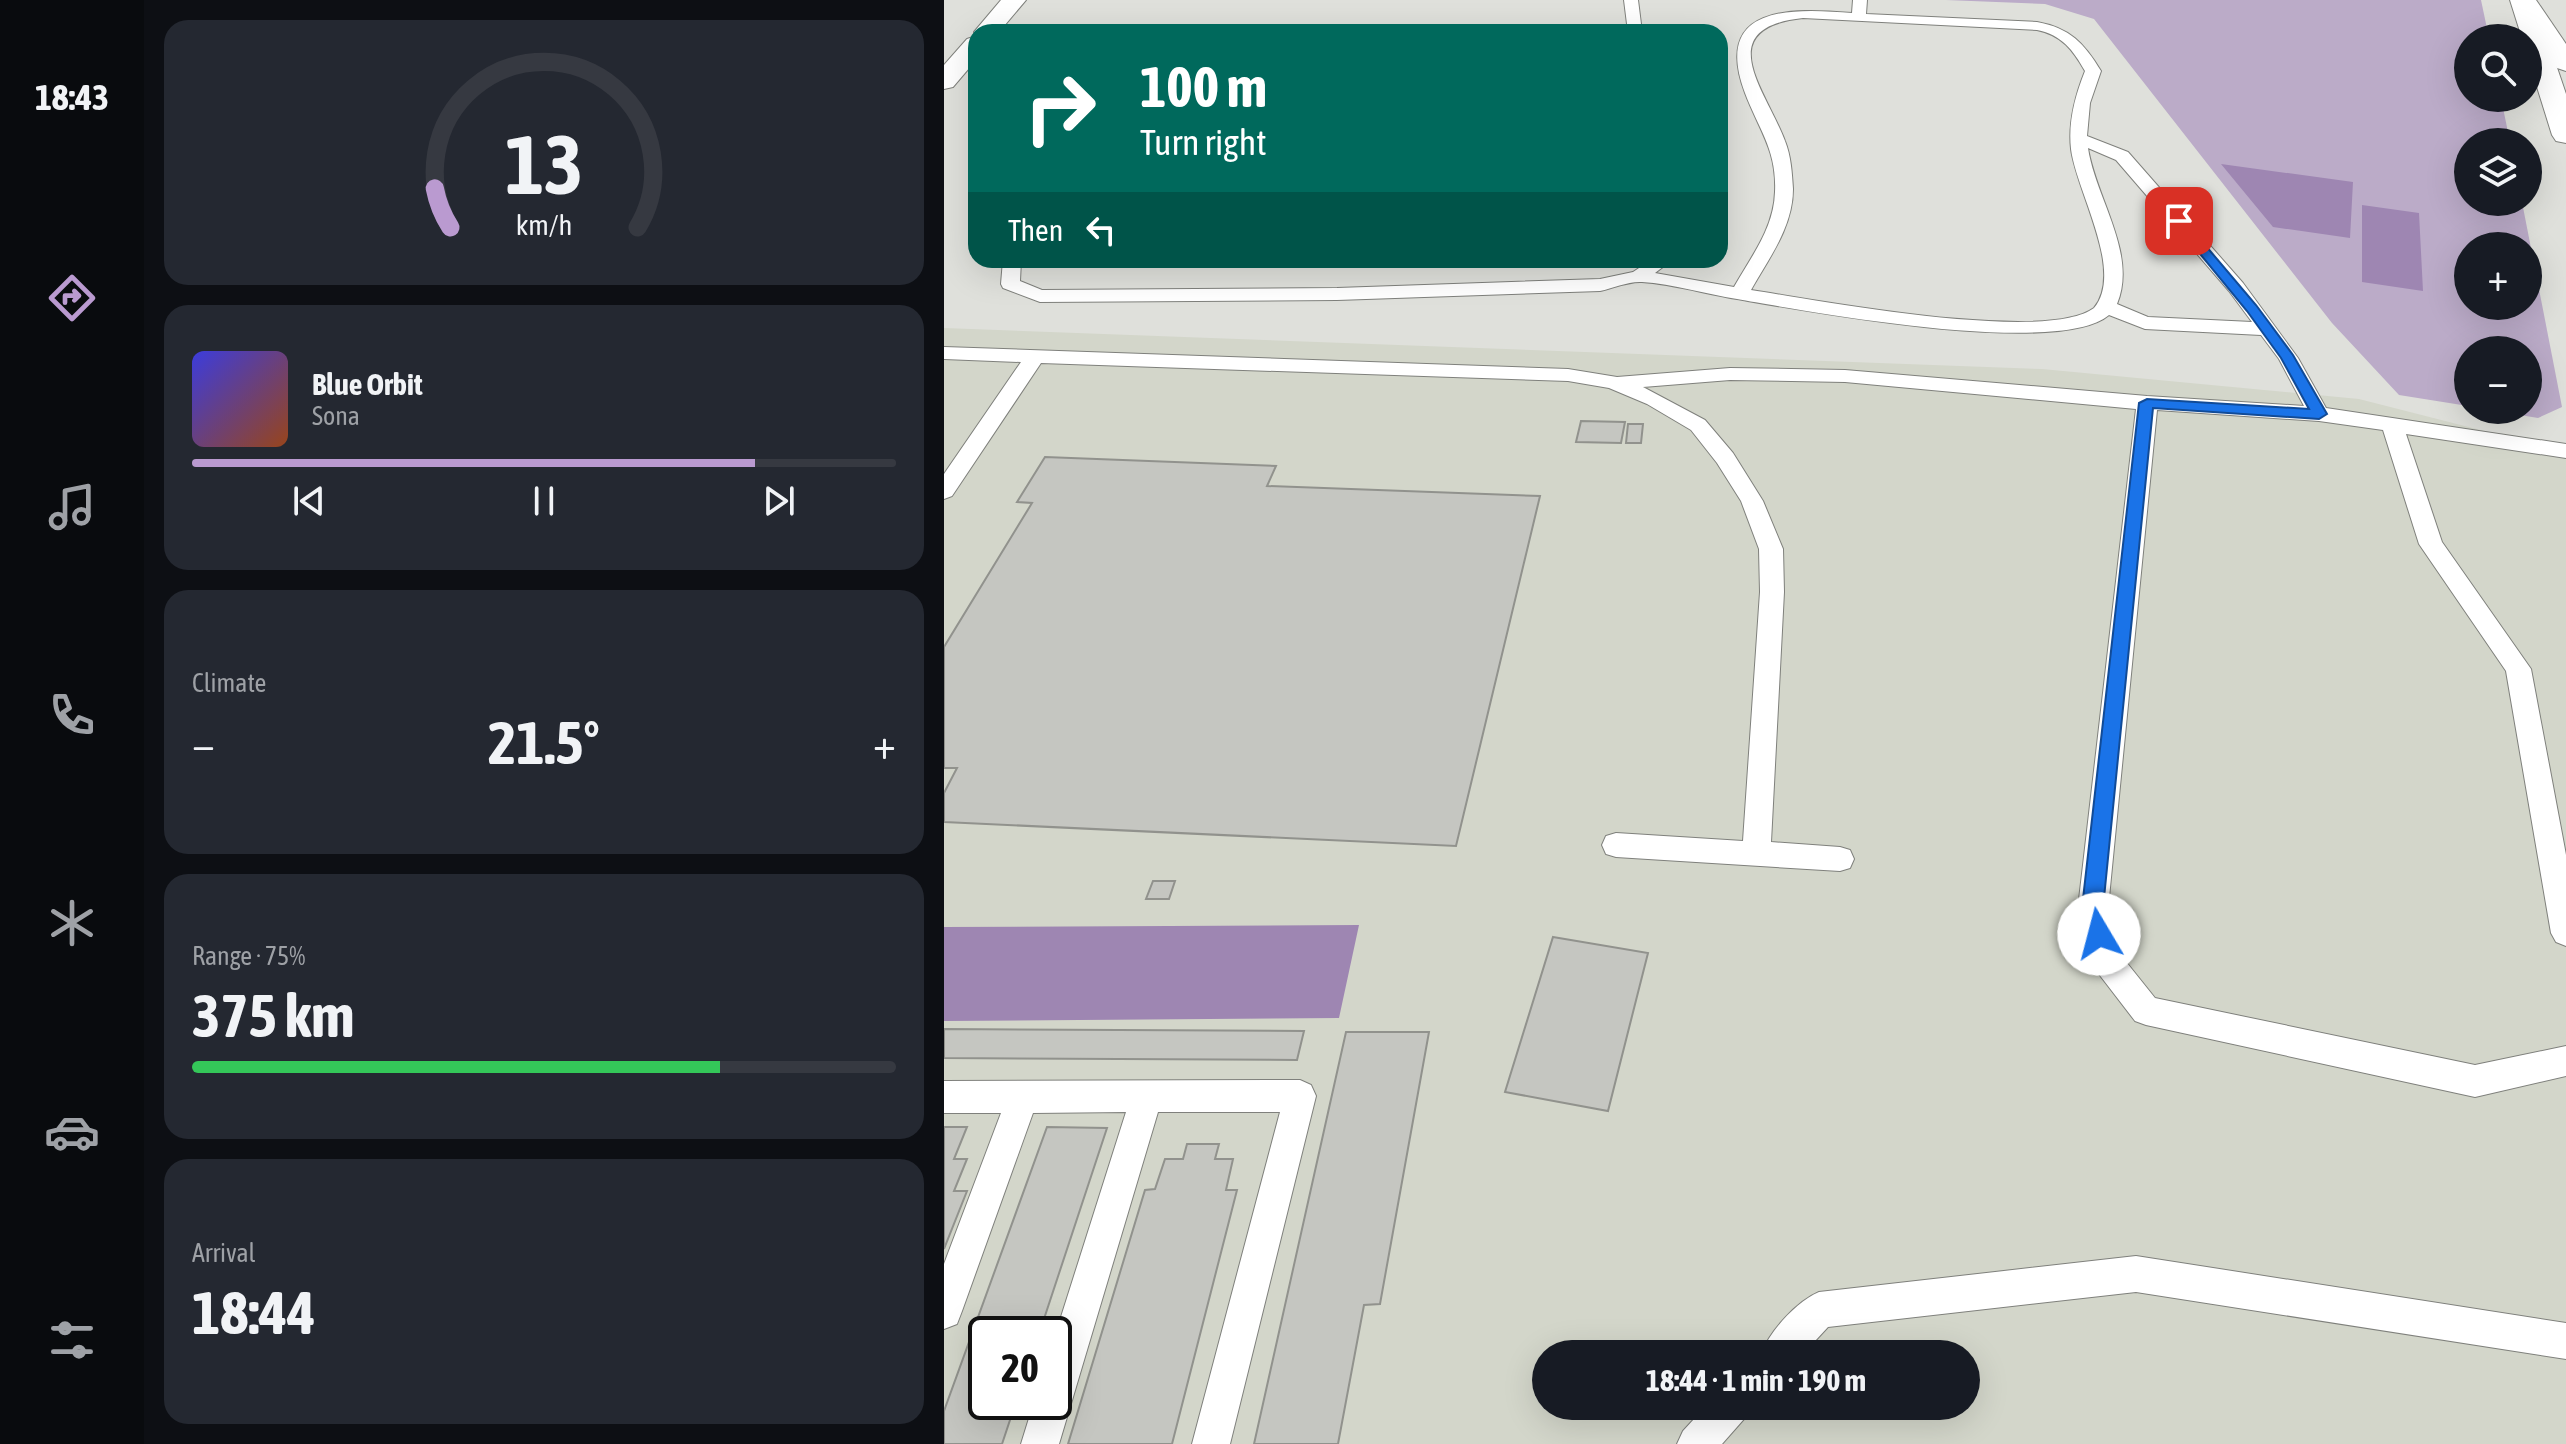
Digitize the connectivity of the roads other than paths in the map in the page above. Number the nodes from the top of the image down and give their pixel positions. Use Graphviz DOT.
graph roads {
  1 [pos="1014,0"];
  2 [pos="1631,0"];
  3 [pos="2523,0"];
  4 [pos="1859,9"];
  5 [pos="994,24"];
  6 [pos="1634,24"];
  7 [pos="968,54"];
  8 [pos="2566,63"];
  9 [pos="944,81"];
  10 [pos="2566,135"];
  11 [pos="2080,139"];
  12 [pos="1011,268"];
  13 [pos="1651,268"];
  14 [pos="1639,276"];
  15 [pos="1739,294"];
  16 [pos="2107,307"];
  17 [pos="2267,329"];
  18 [pos="944,353"];
  19 [pos="1035,356"];
  20 [pos="1613,382"];
  21 [pos="2147,403"];
  22 [pos="2319,414"];
  23 [pos="2392,425"];
  24 [pos="2566,451"];
  25 [pos="944,491"];
  26 [pos="1616,845"];
  27 [pos="1756,852"];
  28 [pos="1840,859"];
  29 [pos="2566,933"];
  30 [pos="2566,1061"];
  31 [pos="1147,1096"];
  32 [pos="944,1097"];
  33 [pos="1023,1097"];
  34 [pos="944,1311"];
  35 [pos="1072,1339"];
  36 [pos="1792,1340"];
  37 [pos="2566,1341"];
  38 [pos="1047,1420"];
  39 [pos="1718,1420"];
  40 [pos="1040,1444"];
  41 [pos="1211,1444"];
  42 [pos="1696,1444"];
  1 -- 5 [label="main road"];
  2 -- 6 [label="lane"];
  3 -- 8 [label="main road"];
  3 -- 10 [label="main road"];
  4 -- 11 [label="lane"];
  4 -- 15 [label="lane"];
  7 -- 9 [label="main road"];
  11 -- 16 [label="lane"];
  11 -- 17 [label="lane"];
  12 -- 14 [label="lane"];
  13 -- 14 [label="lane"];
  14 -- 15 [label="lane"];
  15 -- 16 [label="lane"];
  16 -- 17 [label="lane"];
  17 -- 22 [label="lane"];
  18 -- 19 [label="lane"];
  19 -- 20 [label="lane"];
  19 -- 25 [label="lane"];
  20 -- 21 [label="lane"];
  20 -- 27 [label="lane"];
  21 -- 22 [label="lane"];
  21 -- 30 [label="lane"];
  22 -- 23 [label="lane"];
  23 -- 24 [label="lane"];
  23 -- 29 [label="lane"];
  26 -- 27 [label="lane"];
  27 -- 28 [label="lane"];
  31 -- 33 [label="lane"];
  31 -- 35 [label="lane"];
  31 -- 41 [label="lane"];
  32 -- 33 [label="lane"];
  33 -- 34 [label="lane"];
  36 -- 37 [label="lane"];
  38 -- 40 [label="lane"];
  39 -- 42 [label="lane"];
}
